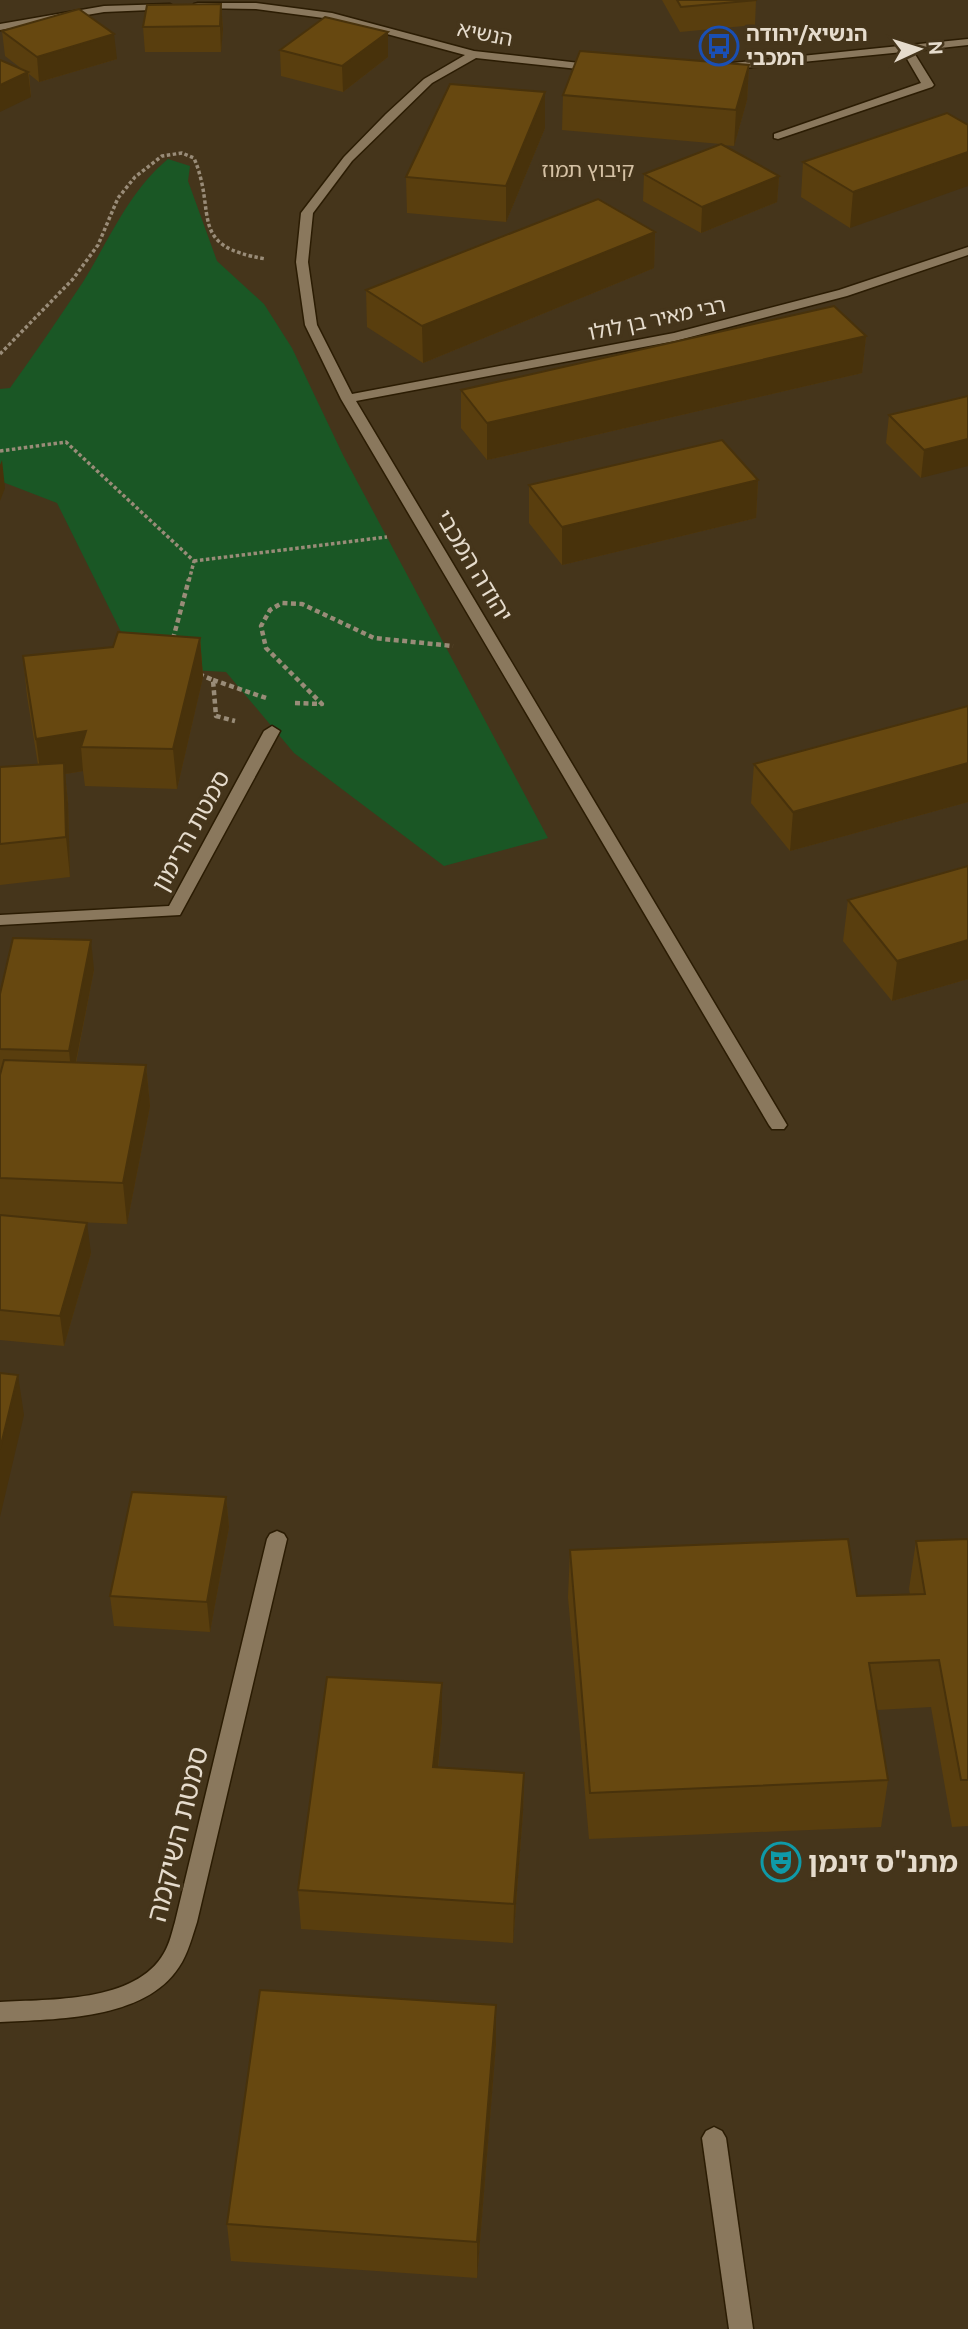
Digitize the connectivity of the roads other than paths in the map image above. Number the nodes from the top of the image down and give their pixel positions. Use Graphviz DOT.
graph roads {
  1 [pos="0,27"];
  2 [pos="968,41"];
  3 [pos="906,48"];
  4 [pos="474,54"];
  5 [pos="716,67"];
  6 [pos="611,69"];
  7 [pos="778,136"];
  8 [pos="968,251"];
  9 [pos="348,399"];
  10 [pos="272,731"];
  11 [pos="0,920"];
  12 [pos="778,1125"];
  13 [pos="277,1539"];
  14 [pos="0,2012"];
  15 [pos="714,2138"];
  16 [pos="741,2329"];
  1 -- 4 [label="street, הנשיא"];
  2 -- 3 [label="street"];
  3 -- 5 [label="street"];
  3 -- 7 [label="street"];
  4 -- 6 [label="street, הנשיא"];
  4 -- 9 [label="street, יהודה המכבי"];
  8 -- 9 [label="street, רבי מאיר בן לולו"];
  9 -- 12 [label="street, יהודה המכבי"];
  10 -- 11 [label="street, סמטת הרימון"];
  13 -- 14 [label="street, סמטת השיקמה"];
  15 -- 16 [label="street"];
}
